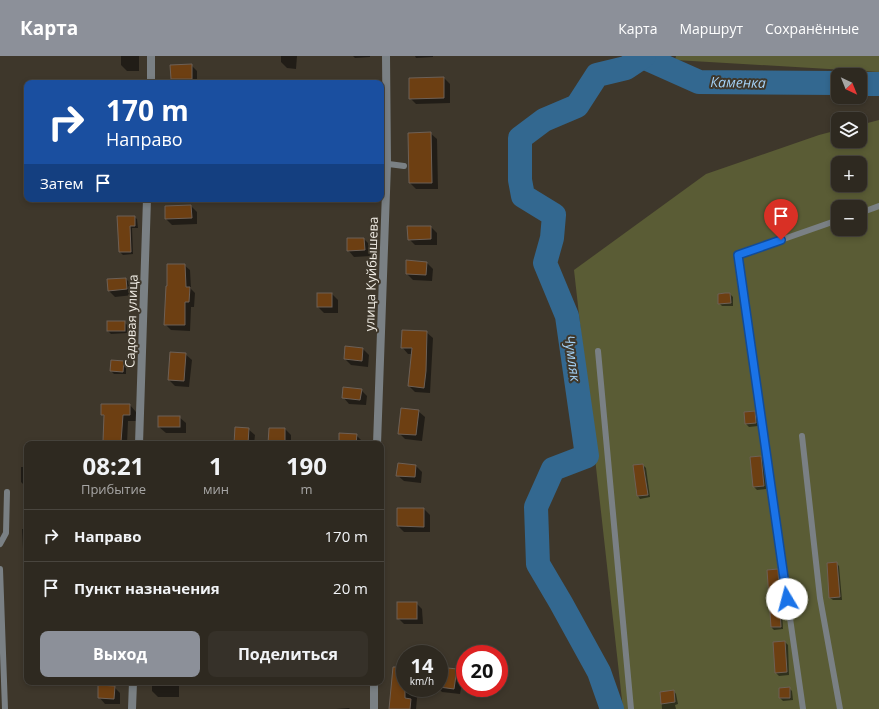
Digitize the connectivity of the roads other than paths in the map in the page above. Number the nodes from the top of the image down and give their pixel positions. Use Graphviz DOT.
graph roads {
  1 [pos="151,56"];
  2 [pos="386,56"];
  3 [pos="150,80"];
  4 [pos="384,163"];
  5 [pos="404,166"];
  6 [pos="147,202"];
  7 [pos="383,202"];
  8 [pos="879,206"];
  9 [pos="867,210"];
  10 [pos="831,222"];
  11 [pos="598,351"];
  12 [pos="802,436"];
  13 [pos="139,441"];
  14 [pos="377,441"];
  15 [pos="7,492"];
  16 [pos="0,544"];
  17 [pos="0,569"];
  18 [pos="133,685"];
  19 [pos="374,685"];
  20 [pos="5,709"];
  21 [pos="132,709"];
  22 [pos="374,709"];
  23 [pos="631,709"];
  24 [pos="803,709"];
  25 [pos="840,709"];
  1 -- 3 [label="street"];
  2 -- 4 [label="street, улица Куйбышева"];
  4 -- 5 [label="lane"];
  6 -- 13 [label="street, Садовая улица"];
  7 -- 14 [label="street, улица Куйбышева"];
  8 -- 9 [label="lane"];
  10 -- 24 [label="lane"];
  11 -- 23 [label="lane"];
  12 -- 25 [label="lane"];
  15 -- 16 [label="lane"];
  17 -- 20 [label="lane"];
  18 -- 21 [label="street"];
  19 -- 22 [label="street"];
}
